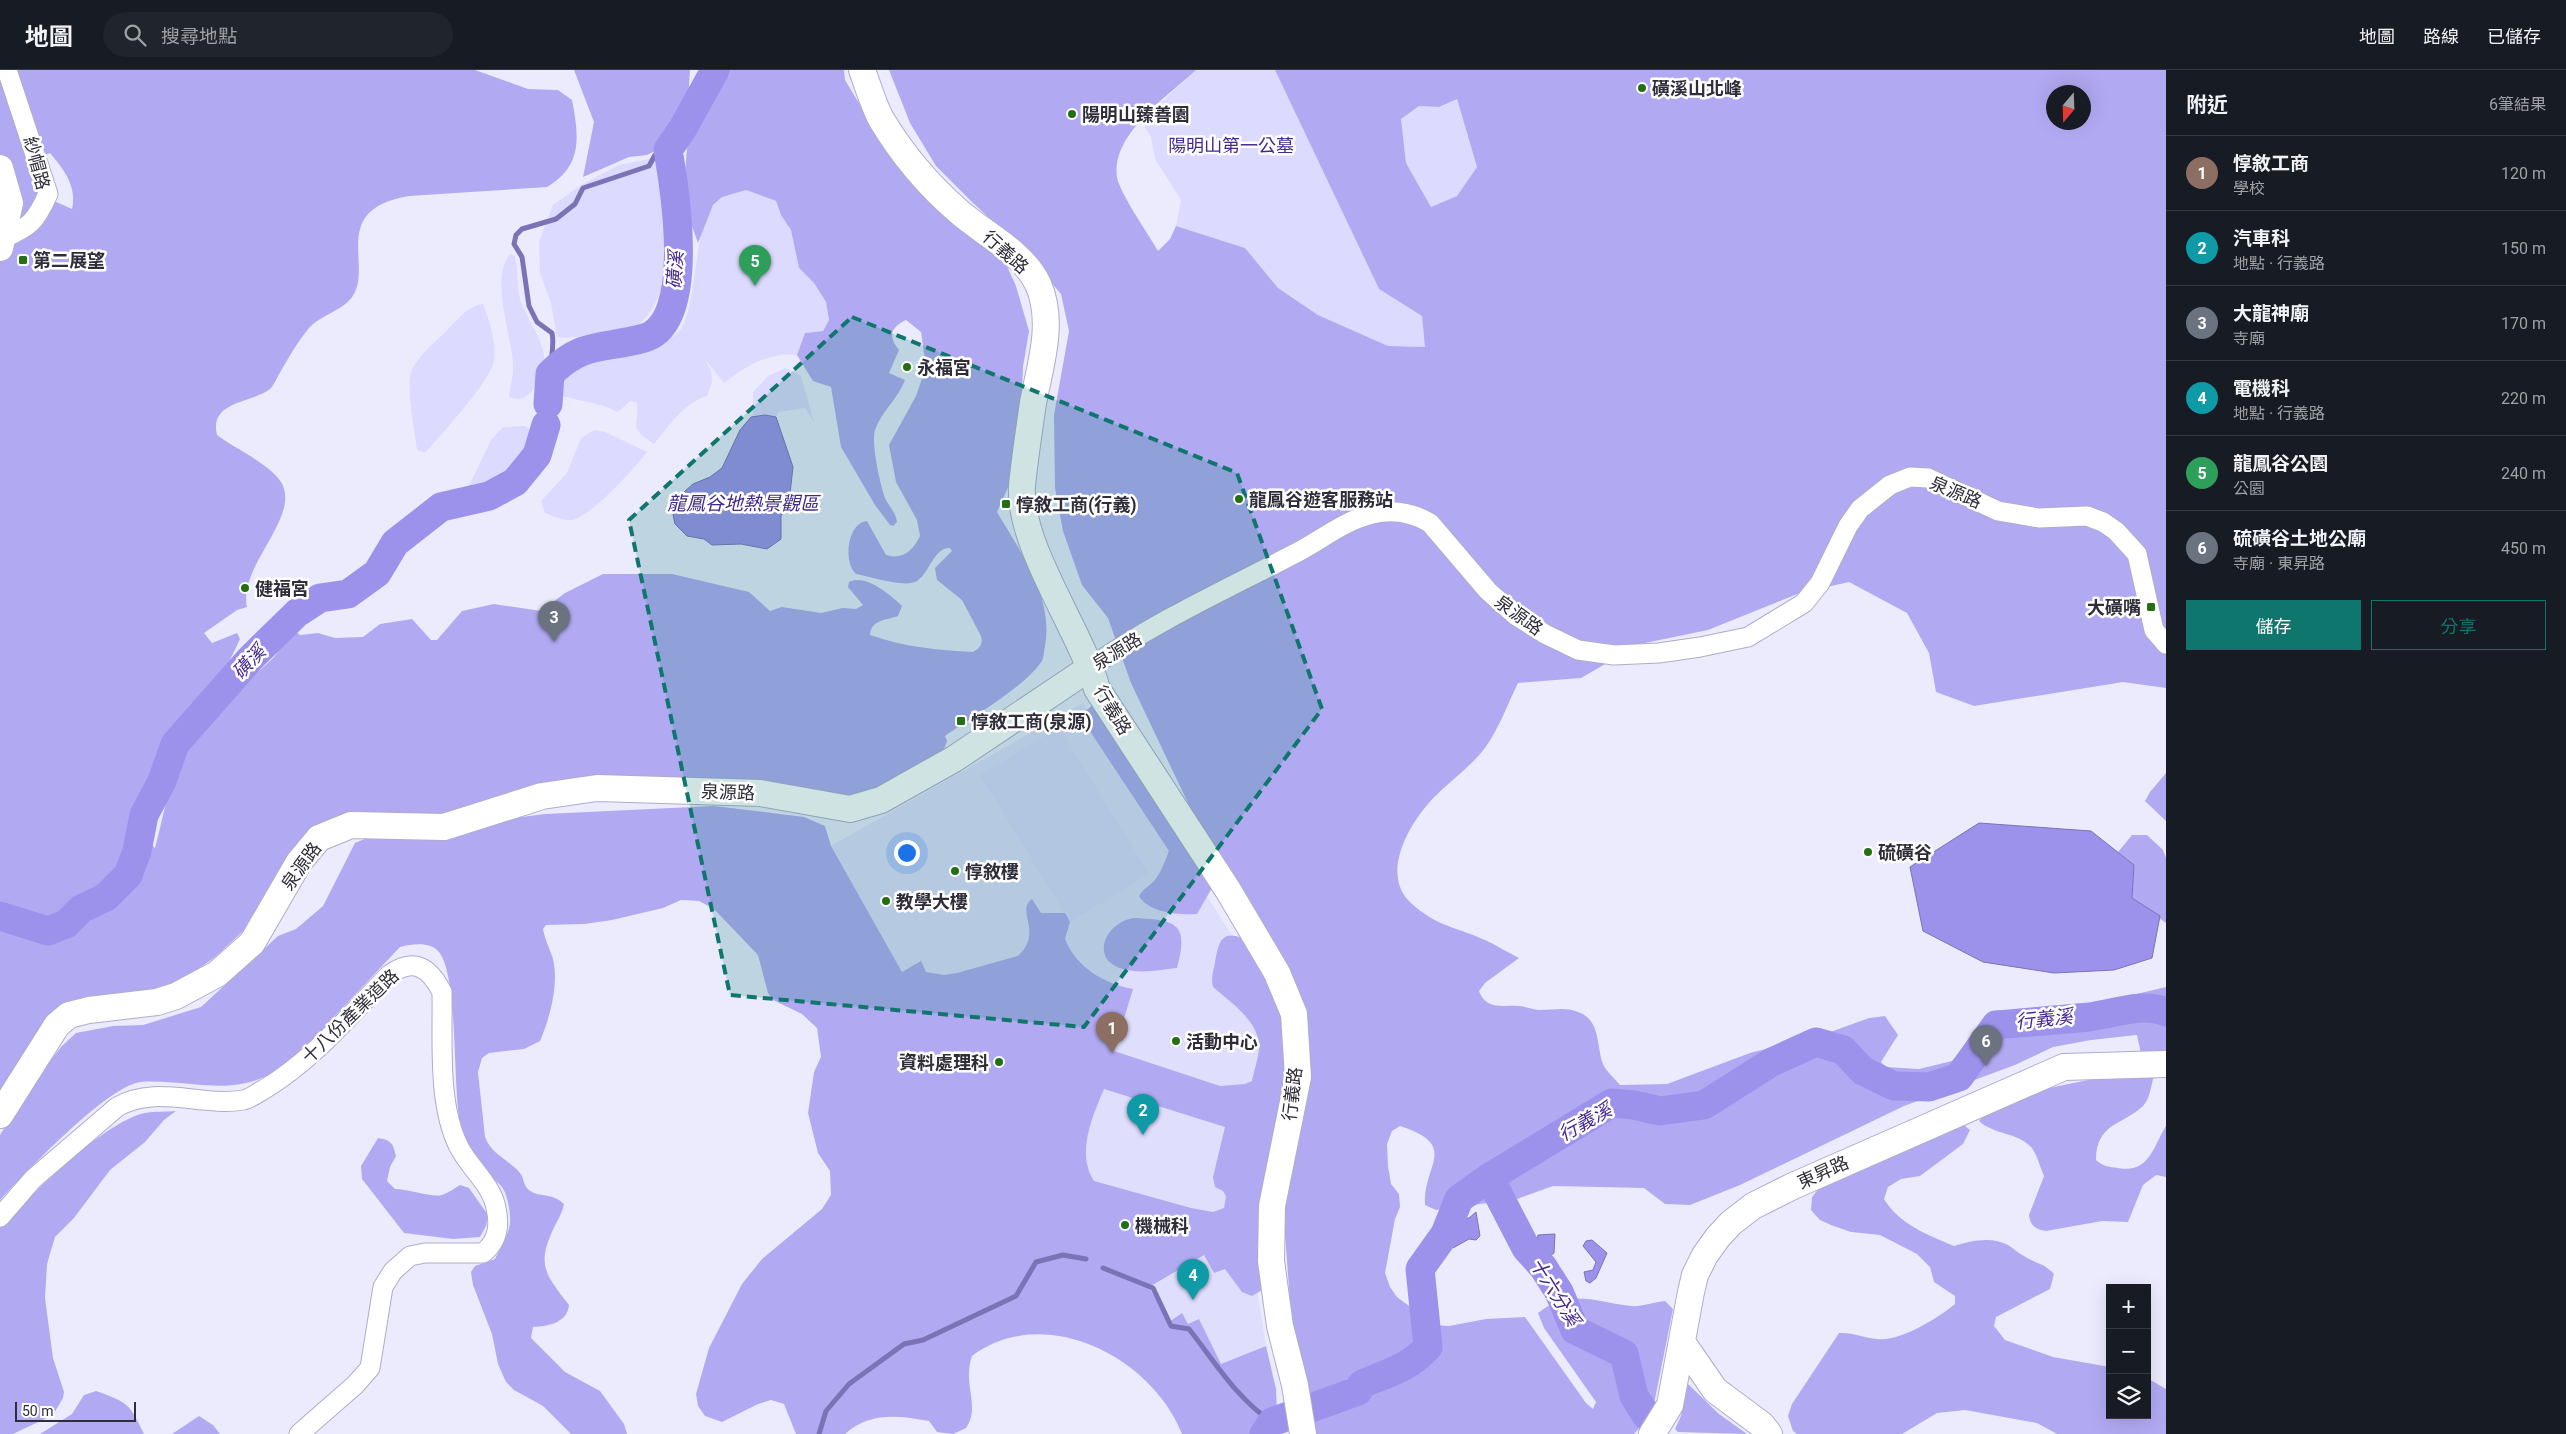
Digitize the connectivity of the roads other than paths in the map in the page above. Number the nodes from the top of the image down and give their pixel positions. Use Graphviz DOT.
graph roads {
  1 [pos="7,70"];
  2 [pos="862,70"];
  3 [pos="0,168"];
  4 [pos="2,244"];
  5 [pos="2166,644"];
  6 [pos="1091,667"];
  7 [pos="2166,1064"];
  8 [pos="0,1115"];
  9 [pos="0,1217"];
  10 [pos="1682,1342"];
  11 [pos="1302,1431"];
  12 [pos="299,1434"];
  13 [pos="1652,1434"];
  14 [pos="1769,1434"];
  1 -- 4 [label="street, 紗帽路"];
  2 -- 6 [label="street, 行義路"];
  3 -- 4 [label="street, 紗帽路"];
  5 -- 6 [label="street, 泉源路"];
  6 -- 8 [label="street, 泉源路"];
  6 -- 11 [label="street, 行義路"];
  7 -- 10 [label="street, 東昇路"];
  9 -- 12 [label="street, 十八份產業道路"];
  10 -- 13 [label="street, 東昇路"];
  10 -- 14 [label="street"];
}
